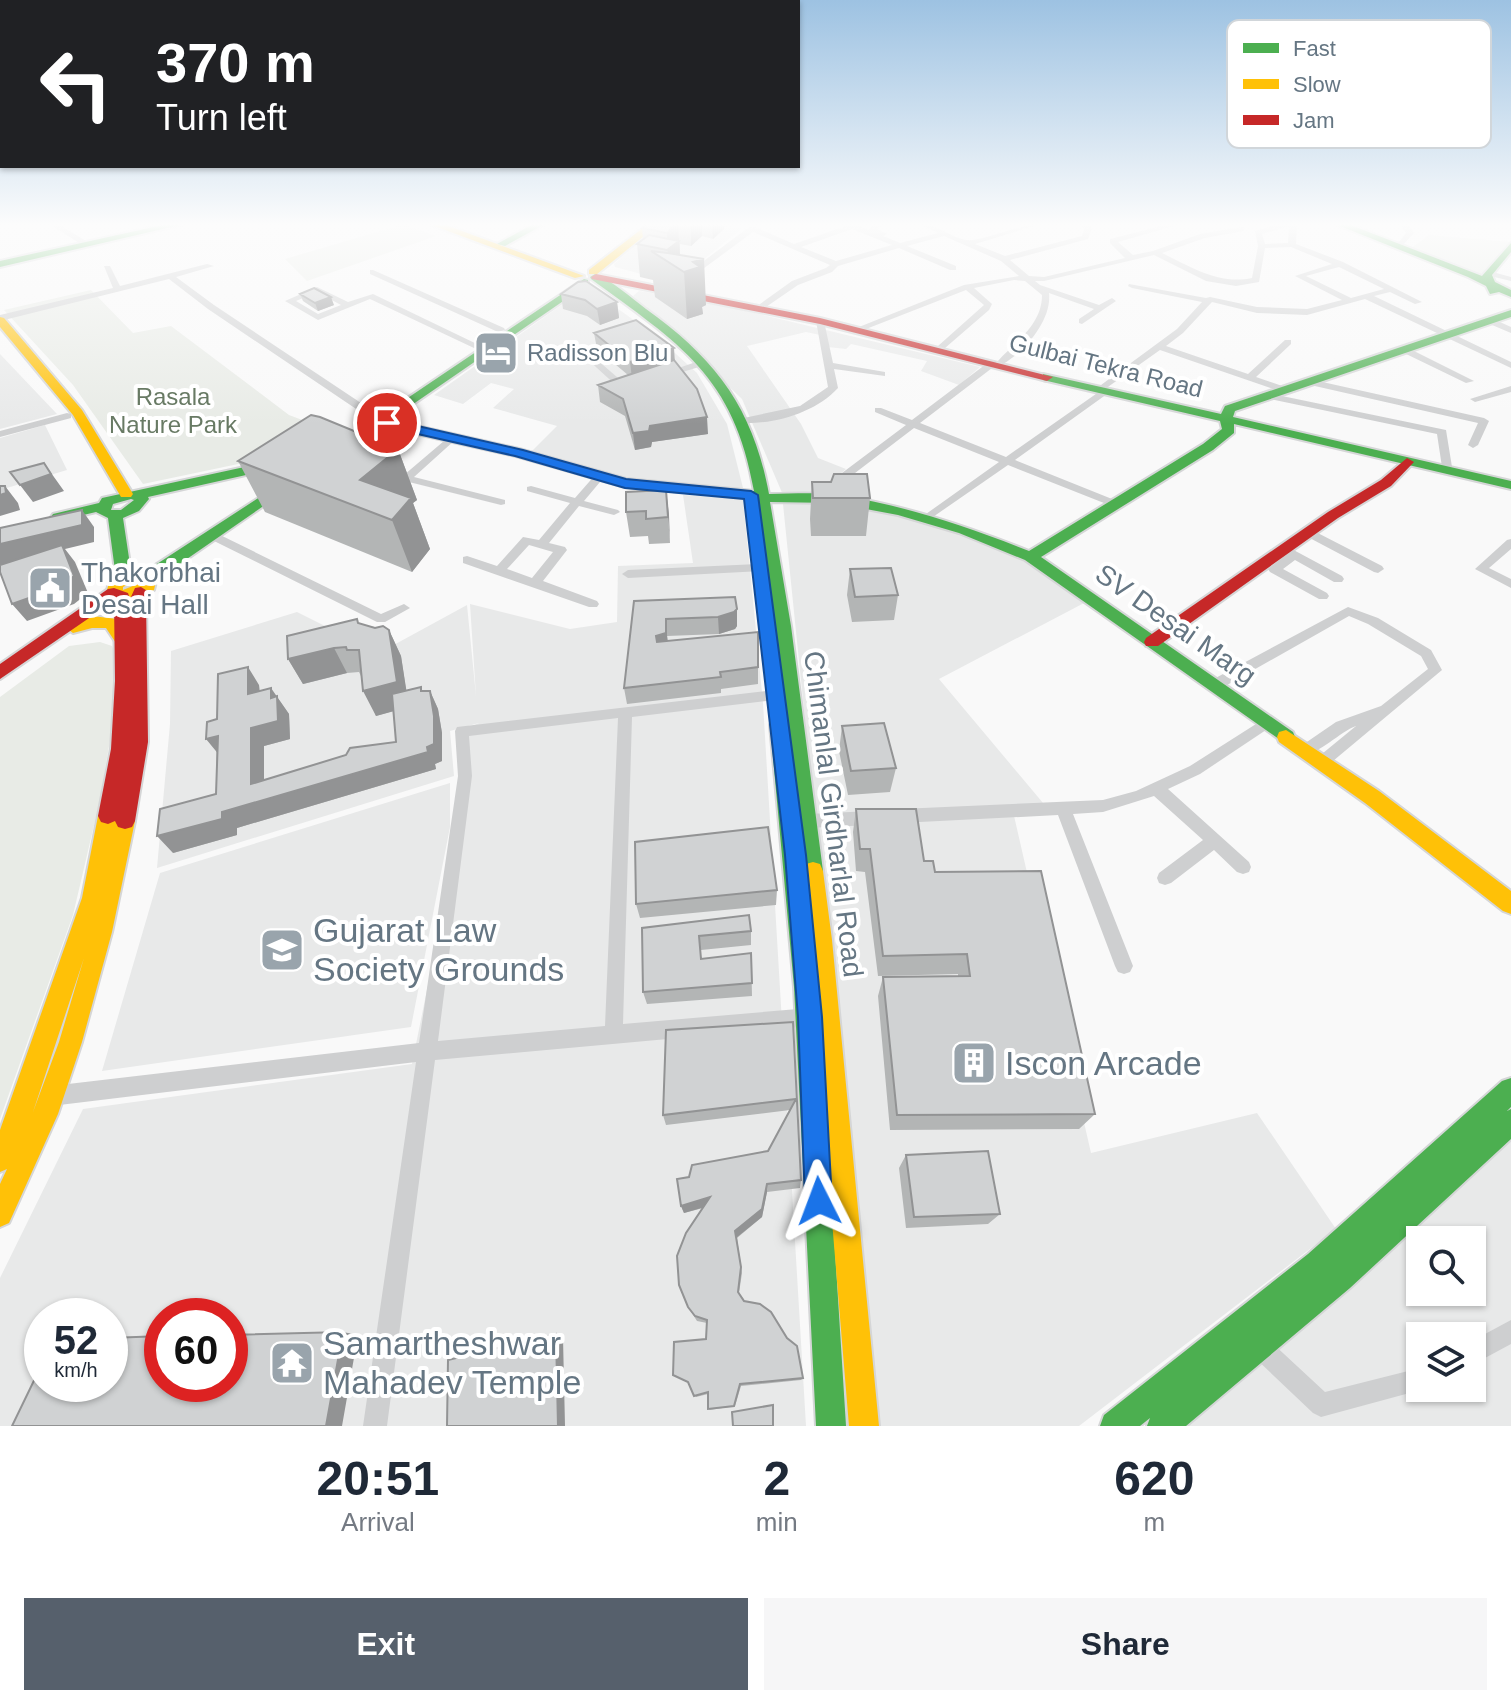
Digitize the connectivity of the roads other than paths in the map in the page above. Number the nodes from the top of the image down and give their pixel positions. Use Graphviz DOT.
graph roads {
  1 [pos="112,291"];
  2 [pos="189,291"];
  3 [pos="313,291"];
  4 [pos="320,291"];
  5 [pos="414,291"];
  6 [pos="565,291"];
  7 [pos="568,291"];
  8 [pos="608,291"];
  9 [pos="610,291"];
  10 [pos="664,291"];
  11 [pos="685,291"];
  12 [pos="785,291"];
  13 [pos="958,291"];
  14 [pos="972,291"];
  15 [pos="1043,291"];
  16 [pos="1049,291"];
  17 [pos="1155,291"];
  18 [pos="1330,291"];
  19 [pos="1386,291"];
  20 [pos="1395,291"];
  21 [pos="1501,291"];
  22 [pos="1366,296"];
  23 [pos="1350,300"];
  24 [pos="1112,301"];
  25 [pos="1208,301"];
  26 [pos="1418,302"];
  27 [pos="348,305"];
  28 [pos="763,306"];
  29 [pos="1100,308"];
  30 [pos="1499,317"];
  31 [pos="0,319"];
  32 [pos="820,321"];
  33 [pos="1082,321"];
  34 [pos="863,327"];
  35 [pos="501,330"];
  36 [pos="1511,330"];
  37 [pos="0,333"];
  38 [pos="1450,335"];
  39 [pos="1288,342"];
  40 [pos="477,346"];
  41 [pos="942,346"];
  42 [pos="1158,346"];
  43 [pos="1405,350"];
  44 [pos="588,355"];
  45 [pos="998,362"];
  46 [pos="696,365"];
  47 [pos="829,365"];
  48 [pos="1511,365"];
  49 [pos="882,374"];
  50 [pos="1249,378"];
  51 [pos="653,379"];
  52 [pos="1469,381"];
  53 [pos="1309,382"];
  54 [pos="638,383"];
  55 [pos="1104,389"];
  56 [pos="1511,389"];
  57 [pos="1276,393"];
  58 [pos="1491,395"];
  59 [pos="1475,399"];
  60 [pos="1511,400"];
  61 [pos="1494,408"];
  62 [pos="878,410"];
  63 [pos="67,416"];
  64 [pos="1226,418"];
  65 [pos="378,419"];
  66 [pos="743,421"];
  67 [pos="1484,421"];
  68 [pos="913,424"];
  69 [pos="0,434"];
  70 [pos="451,438"];
  71 [pos="1473,445"];
  72 [pos="330,458"];
  73 [pos="1008,460"];
  74 [pos="1407,462"];
  75 [pos="1447,467"];
  76 [pos="376,471"];
  77 [pos="600,476"];
  78 [pos="407,478"];
  79 [pos="1511,483"];
  80 [pos="531,489"];
  81 [pos="757,497"];
  82 [pos="814,499"];
  83 [pos="501,502"];
  84 [pos="577,502"];
  85 [pos="1113,503"];
  86 [pos="121,505"];
  87 [pos="614,512"];
  88 [pos="930,516"];
  89 [pos="43,524"];
  90 [pos="212,535"];
  91 [pos="1313,535"];
  92 [pos="1511,543"];
  93 [pos="542,544"];
  94 [pos="1293,552"];
  95 [pos="1030,557"];
  96 [pos="467,560"];
  97 [pos="1269,566"];
  98 [pos="758,568"];
  99 [pos="1378,569"];
  100 [pos="499,571"];
  101 [pos="628,574"];
  102 [pos="1338,579"];
  103 [pos="535,583"];
  104 [pos="132,584"];
  105 [pos="1511,584"];
  106 [pos="1323,596"];
  107 [pos="593,604"];
  108 [pos="404,608"];
  109 [pos="61,630"];
  110 [pos="124,642"];
  111 [pos="1152,642"];
  112 [pos="0,673"];
  113 [pos="1215,685"];
  114 [pos="775,695"];
  115 [pos="1390,708"];
  116 [pos="625,712"];
  117 [pos="1267,722"];
  118 [pos="1306,750"];
  119 [pos="1322,762"];
  120 [pos="1156,788"];
  121 [pos="1063,808"];
  122 [pos="808,821"];
  123 [pos="1214,841"];
  124 [pos="1243,867"];
  125 [pos="1165,878"];
  126 [pos="1511,904"];
  127 [pos="1124,966"];
  128 [pos="810,1017"];
  129 [pos="614,1034"];
  130 [pos="426,1051"];
  131 [pos="1511,1090"];
  132 [pos="51,1096"];
  133 [pos="1511,1122"];
  134 [pos="0,1159"];
  135 [pos="0,1214"];
  136 [pos="1511,1331"];
  137 [pos="1486,1346"];
  138 [pos="1261,1348"];
  139 [pos="1406,1384"];
  140 [pos="375,1426"];
  141 [pos="831,1426"];
  142 [pos="864,1426"];
  143 [pos="1115,1426"];
  144 [pos="1162,1426"];
  1 -- 31 [label="street"];
  2 -- 65 [label="street"];
  3 -- 27 [label="street"];
  4 -- 27 [label="street"];
  5 -- 35 [label="street"];
  6 -- 35 [label="main road"];
  7 -- 65 [label="main road"];
  8 -- 46 [label="main road, Chimanlal Girdharlal Road"];
  9 -- 66 [label="main road, Chimanlal Girdharlal Road"];
  10 -- 32 [label="main road, Gulbai Tekra Road"];
  11 -- 28 [label="main road, Gulbai Tekra Road"];
  12 -- 28 [label="street"];
  13 -- 34 [label="street"];
  14 -- 41 [label="street"];
  15 -- 45 [label="street"];
  16 -- 29 [label="street"];
  17 -- 25 [label="street"];
  18 -- 23 [label="street"];
  19 -- 22 [label="street"];
  20 -- 26 [label="street"];
  21 -- 30 [label="main road"];
  22 -- 23 [label="street"];
  22 -- 38 [label="street"];
  23 -- 25 [label="street"];
  24 -- 29 [label="street"];
  25 -- 42 [label="street"];
  27 -- 40 [label="street"];
  28 -- 34 [label="main road, Gulbai Tekra Road"];
  29 -- 33 [label="street"];
  30 -- 36 [label="street"];
  30 -- 38 [label="main road"];
  31 -- 86 [label="main road"];
  32 -- 45 [label="main road, Gulbai Tekra Road"];
  32 -- 47 [label="street"];
  34 -- 41 [label="main road, Gulbai Tekra Road"];
  35 -- 40 [label="main road"];
  37 -- 63 [label="main road"];
  38 -- 43 [label="main road"];
  38 -- 48 [label="street"];
  39 -- 50 [label="street"];
  40 -- 65 [label="main road"];
  41 -- 45 [label="main road, Gulbai Tekra Road"];
  42 -- 50 [label="street"];
  42 -- 55 [label="street"];
  43 -- 52 [label="street"];
  43 -- 53 [label="main road"];
  44 -- 54 [label="street"];
  45 -- 55 [label="main road, Gulbai Tekra Road"];
  45 -- 68 [label="street"];
  46 -- 51 [label="street"];
  46 -- 81 [label="main road, Chimanlal Girdharlal Road"];
  47 -- 49 [label="street"];
  47 -- 66 [label="street"];
  50 -- 57 [label="street"];
  53 -- 57 [label="main road"];
  53 -- 67 [label="street"];
  55 -- 64 [label="main road, Gulbai Tekra Road"];
  55 -- 73 [label="street"];
  56 -- 58 [label="street"];
  57 -- 64 [label="main road"];
  57 -- 75 [label="street"];
  58 -- 59 [label="street"];
  58 -- 60 [label="street"];
  61 -- 67 [label="street"];
  62 -- 68 [label="street"];
  63 -- 69 [label="street"];
  63 -- 86 [label="main road"];
  64 -- 74 [label="main road, Gulbai Tekra Road"];
  64 -- 75 [label="main road, Gulbai Tekra Road"];
  64 -- 85 [label="main road"];
  65 -- 70 [label="main road, SV Desai Marg"];
  65 -- 72 [label="main road"];
  66 -- 81 [label="main road, Chimanlal Girdharlal Road"];
  67 -- 71 [label="street"];
  68 -- 73 [label="street"];
  68 -- 82 [label="street"];
  70 -- 77 [label="main road, SV Desai Marg"];
  70 -- 78 [label="street"];
  73 -- 85 [label="street"];
  73 -- 88 [label="street"];
  74 -- 79 [label="main road, Gulbai Tekra Road"];
  74 -- 91 [label="main road"];
  75 -- 79 [label="main road, Gulbai Tekra Road"];
  76 -- 78 [label="street"];
  77 -- 81 [label="main road, SV Desai Marg"];
  77 -- 84 [label="street"];
  78 -- 83 [label="street"];
  80 -- 84 [label="street"];
  81 -- 82 [label="main road, SV Desai Marg"];
  81 -- 98 [label="main road, Chimanlal Girdharlal Road"];
  81 -- 122 [label="main road, Chimanlal Girdharlal Road"];
  82 -- 88 [label="main road, SV Desai Marg"];
  84 -- 87 [label="street"];
  84 -- 93 [label="street"];
  85 -- 95 [label="main road"];
  86 -- 89 [label="main road"];
  86 -- 90 [label="main road"];
  86 -- 104 [label="main road"];
  86 -- 104 [label="main road"];
  88 -- 95 [label="main road, SV Desai Marg"];
  90 -- 104 [label="main road"];
  90 -- 108 [label="street"];
  91 -- 94 [label="main road"];
  91 -- 99 [label="street"];
  92 -- 105 [label="street"];
  93 -- 100 [label="street"];
  93 -- 103 [label="street"];
  94 -- 97 [label="main road"];
  94 -- 102 [label="street"];
  95 -- 111 [label="main road, SV Desai Marg"];
  96 -- 100 [label="street"];
  97 -- 106 [label="street"];
  97 -- 111 [label="main road"];
  98 -- 101 [label="street"];
  98 -- 114 [label="main road, Chimanlal Girdharlal Road"];
  100 -- 103 [label="street"];
  103 -- 107 [label="street"];
  104 -- 109 [label="main road"];
  104 -- 110 [label="main road"];
  104 -- 132 [label="main road"];
  109 -- 110 [label="main road"];
  109 -- 112 [label="main road"];
  110 -- 134 [label="main road"];
  111 -- 113 [label="main road, SV Desai Marg"];
  113 -- 115 [label="street"];
  113 -- 117 [label="main road, SV Desai Marg"];
  114 -- 116 [label="street"];
  114 -- 128 [label="main road, Chimanlal Girdharlal Road"];
  115 -- 118 [label="street"];
  115 -- 119 [label="street"];
  116 -- 129 [label="street"];
  116 -- 130 [label="street"];
  117 -- 118 [label="main road, SV Desai Marg"];
  117 -- 120 [label="street"];
  118 -- 119 [label="main road, SV Desai Marg"];
  119 -- 126 [label="main road, SV Desai Marg"];
  120 -- 121 [label="street"];
  120 -- 123 [label="street"];
  121 -- 122 [label="street"];
  121 -- 127 [label="street"];
  122 -- 142 [label="main road, Chimanlal Girdharlal Road"];
  123 -- 124 [label="street"];
  123 -- 125 [label="street"];
  128 -- 129 [label="street"];
  128 -- 141 [label="main road, Chimanlal Girdharlal Road"];
  129 -- 130 [label="street"];
  130 -- 132 [label="street"];
  130 -- 140 [label="street"];
  131 -- 143 [label="main road"];
  132 -- 135 [label="main road"];
  133 -- 138 [label="main road"];
  136 -- 137 [label="street"];
  138 -- 139 [label="street"];
  138 -- 144 [label="main road"];
}
